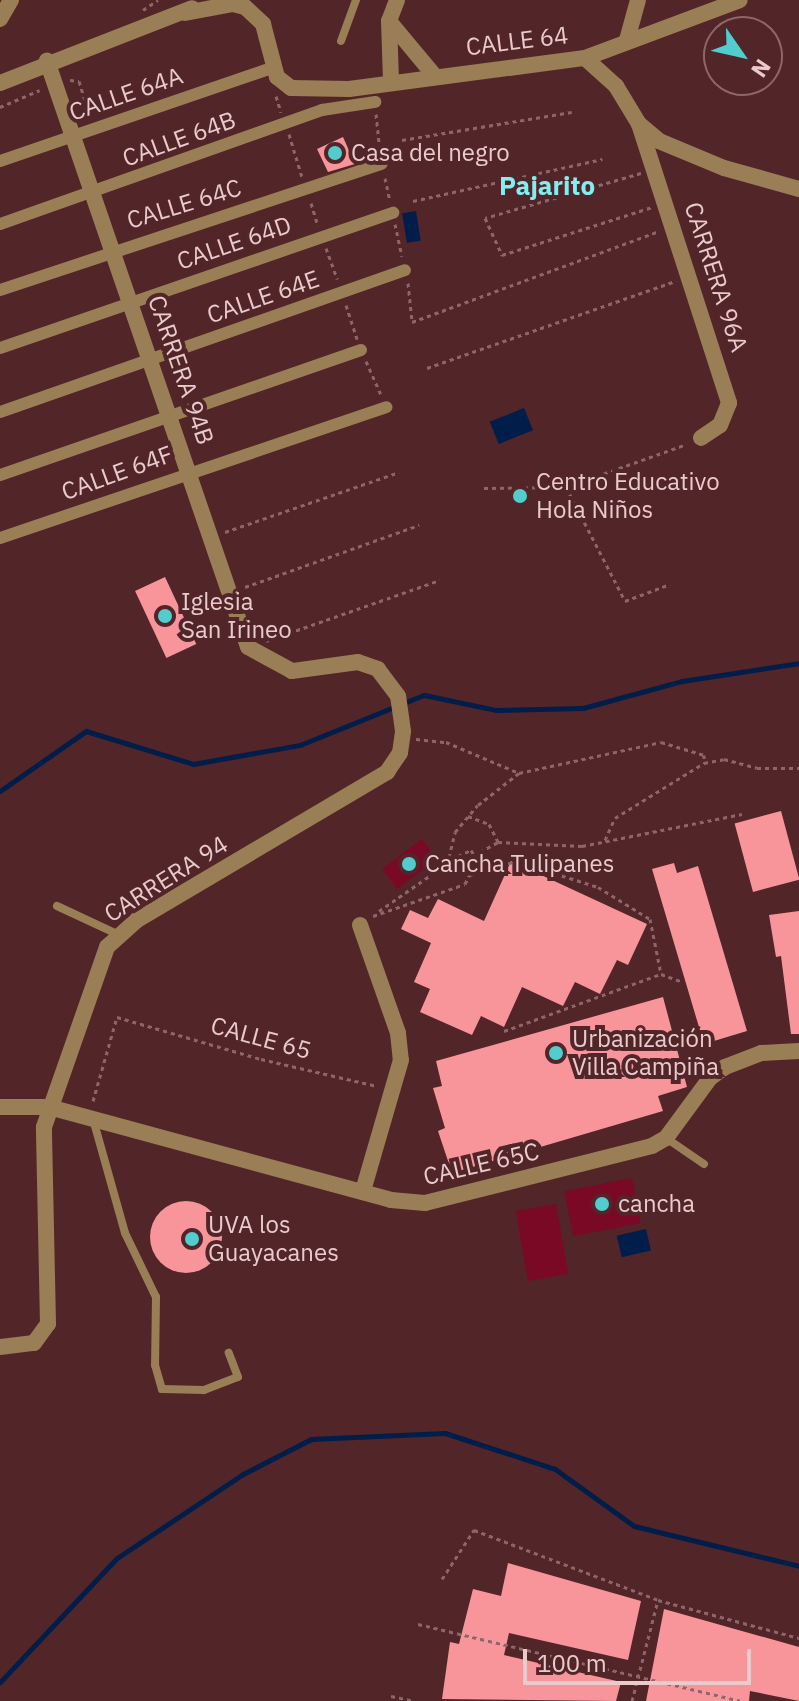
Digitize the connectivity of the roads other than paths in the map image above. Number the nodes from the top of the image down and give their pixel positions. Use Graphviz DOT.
graph roads {
  1 [pos="11,0"];
  2 [pos="204,0"];
  3 [pos="356,0"];
  4 [pos="397,0"];
  5 [pos="638,0"];
  6 [pos="740,0"];
  7 [pos="185,13"];
  8 [pos="0,19"];
  9 [pos="389,21"];
  10 [pos="627,40"];
  11 [pos="341,41"];
  12 [pos="585,58"];
  13 [pos="47,61"];
  14 [pos="266,70"];
  15 [pos="434,75"];
  16 [pos="391,81"];
  17 [pos="0,83"];
  18 [pos="375,102"];
  19 [pos="639,124"];
  20 [pos="73,135"];
  21 [pos="0,161"];
  22 [pos="382,164"];
  23 [pos="799,189"];
  24 [pos="93,193"];
  25 [pos="393,213"];
  26 [pos="0,224"];
  27 [pos="113,249"];
  28 [pos="405,270"];
  29 [pos="0,290"];
  30 [pos="131,302"];
  31 [pos="0,348"];
  32 [pos="361,350"];
  33 [pos="151,359"];
  34 [pos="386,407"];
  35 [pos="0,412"];
  36 [pos="171,415"];
  37 [pos="701,438"];
  38 [pos="191,470"];
  39 [pos="0,475"];
  40 [pos="0,538"];
  41 [pos="402,724"];
  42 [pos="57,906"];
  43 [pos="360,925"];
  44 [pos="117,934"];
  45 [pos="799,1051"];
  46 [pos="0,1107"];
  47 [pos="49,1107"];
  48 [pos="91,1117"];
  49 [pos="666,1138"];
  50 [pos="704,1164"];
  51 [pos="363,1191"];
  52 [pos="0,1347"];
  53 [pos="229,1353"];
  1 -- 8 [label="street"];
  2 -- 7 [label="street"];
  3 -- 11 [label="lane"];
  4 -- 9 [label="street"];
  5 -- 10 [label="street"];
  6 -- 10 [label="street, CALLE 64"];
  7 -- 13 [label="street"];
  7 -- 16 [label="street, CALLE 64"];
  9 -- 15 [label="street"];
  9 -- 16 [label="street"];
  10 -- 12 [label="street, CALLE 64"];
  12 -- 15 [label="street, CALLE 64"];
  12 -- 19 [label="street"];
  13 -- 17 [label="street"];
  13 -- 20 [label="street, CARRERA 94B"];
  14 -- 20 [label="street, CALLE 64A"];
  15 -- 16 [label="street, CALLE 64"];
  18 -- 24 [label="street, CALLE 64B"];
  19 -- 23 [label="street"];
  19 -- 37 [label="street, CARRERA 96A"];
  20 -- 21 [label="street, CALLE 64A"];
  20 -- 24 [label="street, CARRERA 94B"];
  22 -- 27 [label="street, CALLE 64C"];
  24 -- 26 [label="street, CALLE 64B"];
  24 -- 27 [label="street, CARRERA 94B"];
  25 -- 30 [label="street, CALLE 64D"];
  27 -- 29 [label="street, CALLE 64C"];
  27 -- 30 [label="street, CARRERA 94B"];
  28 -- 33 [label="street, CALLE 64E"];
  30 -- 31 [label="street, CALLE 64D"];
  30 -- 33 [label="street, CARRERA 94B"];
  32 -- 36 [label="street"];
  33 -- 35 [label="street, CALLE 64E"];
  33 -- 36 [label="street, CARRERA 94B"];
  34 -- 38 [label="street, CALLE 64F"];
  36 -- 38 [label="street, CARRERA 94B"];
  36 -- 39 [label="street"];
  38 -- 40 [label="street, CALLE 64F"];
  38 -- 41 [label="street, CARRERA 94B"];
  41 -- 44 [label="street, CARRERA 94"];
  42 -- 44 [label="lane"];
  43 -- 51 [label="street"];
  44 -- 47 [label="street, CARRERA 94"];
  45 -- 49 [label="street"];
  46 -- 47 [label="street, CALLE 65C"];
  47 -- 48 [label="street, CALLE 65C"];
  47 -- 52 [label="street, CARRERA 94"];
  48 -- 51 [label="street, CALLE 65C"];
  48 -- 53 [label="lane"];
  49 -- 50 [label="lane"];
  49 -- 51 [label="street, CALLE 65C"];
}
